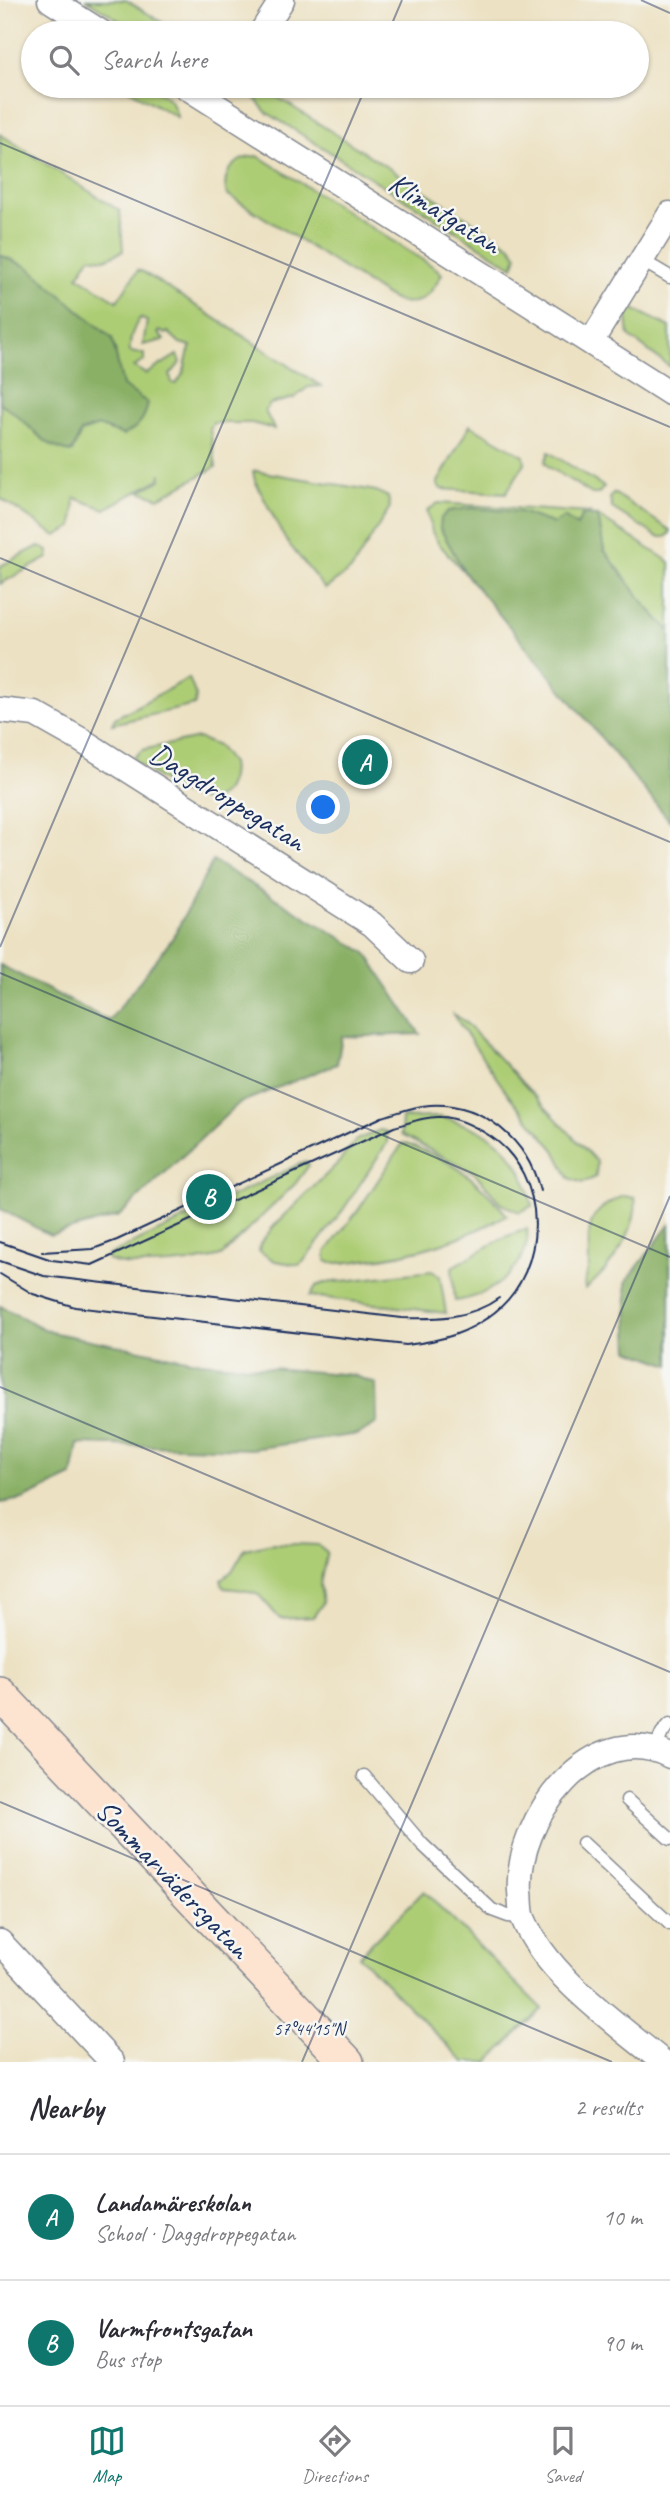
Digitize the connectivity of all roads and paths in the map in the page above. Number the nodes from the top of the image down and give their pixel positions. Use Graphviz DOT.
graph roads {
  1 [pos="50,0"];
  2 [pos="282,0"];
  3 [pos="84,21"];
  4 [pos="269,21"];
  5 [pos="224,98"];
  6 [pos="670,214"];
  7 [pos="641,260"];
  8 [pos="670,277"];
  9 [pos="591,342"];
  10 [pos="670,393"];
  11 [pos="0,710"];
  12 [pos="411,961"];
  13 [pos="0,1694"];
  14 [pos="670,1724"];
  15 [pos="663,1752"];
  16 [pos="364,1776"];
  17 [pos="627,1800"];
  18 [pos="670,1839"];
  19 [pos="583,1843"];
  20 [pos="522,1917"];
  21 [pos="670,1924"];
  22 [pos="0,1942"];
  23 [pos="344,2061"];
  24 [pos="112,2062"];
  25 [pos="663,2062"];
  1 -- 3 [label="street"];
  2 -- 4 [label="street"];
  5 -- 9 [label="street, Klimatgatan"];
  6 -- 7 [label="street"];
  7 -- 8 [label="lane"];
  7 -- 9 [label="street"];
  9 -- 10 [label="street, Klimatgatan"];
  11 -- 12 [label="street, Daggdroppegatan"];
  13 -- 23 [label="street, Sommarvädersgatan"];
  14 -- 15 [label="lane"];
  15 -- 20 [label="street"];
  16 -- 20 [label="lane"];
  17 -- 18 [label="lane"];
  19 -- 21 [label="lane"];
  20 -- 25 [label="street"];
  22 -- 24 [label="street"];
}
